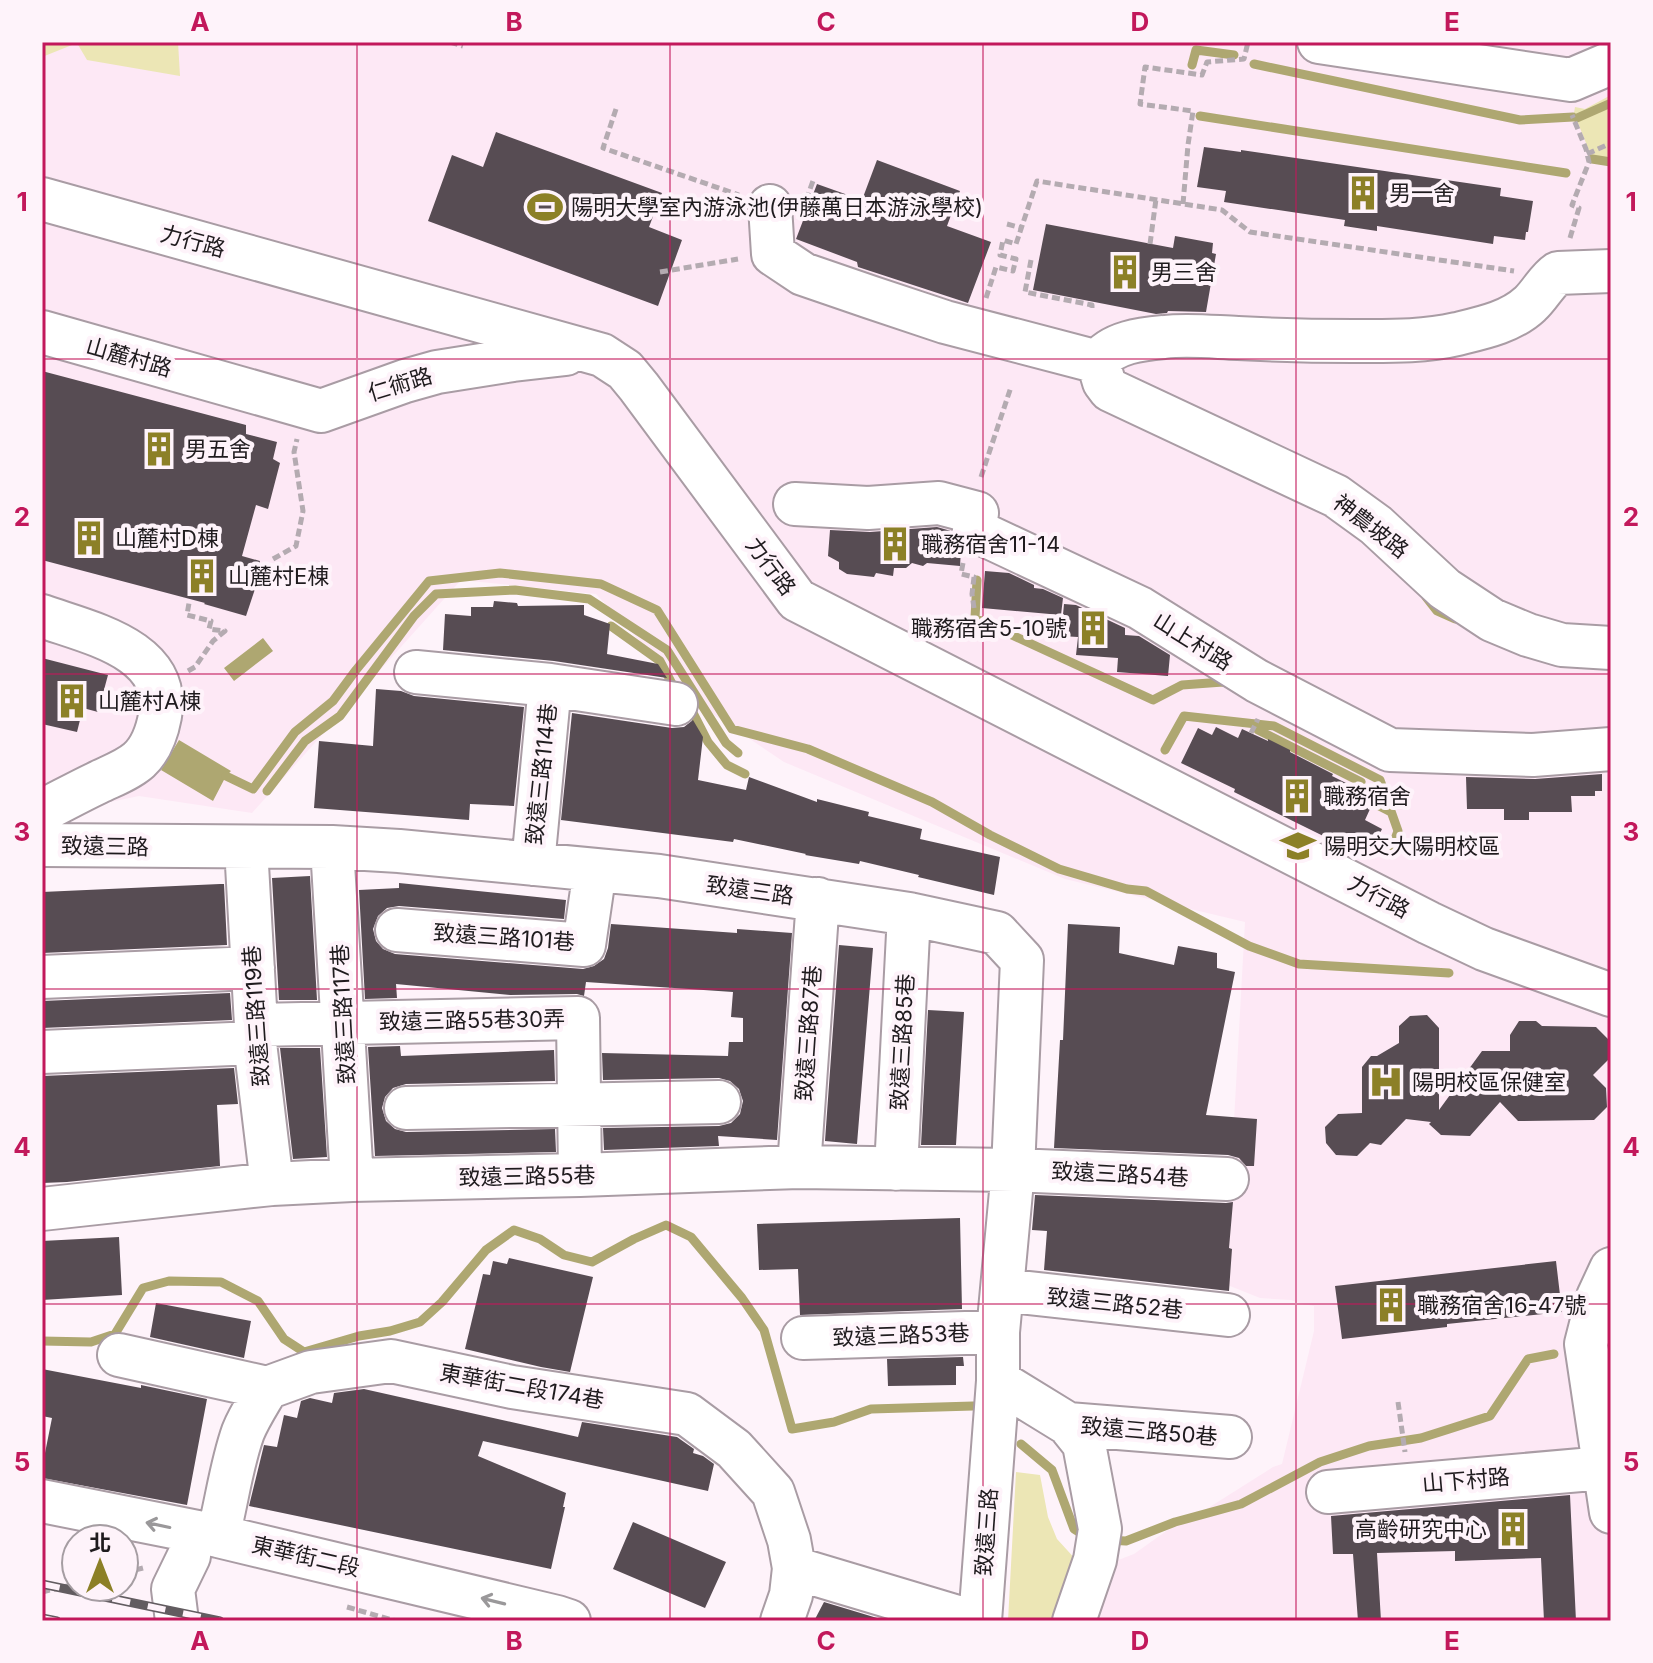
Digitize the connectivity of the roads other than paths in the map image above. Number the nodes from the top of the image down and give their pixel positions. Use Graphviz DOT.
graph roads {
  1 [pos="1319,42"];
  2 [pos="1611,63"];
  3 [pos="42,199"];
  4 [pos="786,207"];
  5 [pos="1611,271"];
  6 [pos="42,332"];
  7 [pos="589,351"];
  8 [pos="1098,362"];
  9 [pos="216,382"];
  10 [pos="795,504"];
  11 [pos="42,616"];
  12 [pos="1611,648"];
  13 [pos="416,672"];
  14 [pos="550,685"];
  15 [pos="676,704"];
  16 [pos="1611,749"];
  17 [pos="42,811"];
  18 [pos="42,845"];
  19 [pos="246,847"];
  20 [pos="332,847"];
  21 [pos="533,864"];
  22 [pos="595,870"];
  23 [pos="818,899"];
  24 [pos="909,914"];
  25 [pos="397,930"];
  26 [pos="253,968"];
  27 [pos="42,977"];
  28 [pos="1611,995"];
  29 [pos="344,1022"];
  30 [pos="256,1034"];
  31 [pos="42,1052"];
  32 [pos="719,1102"];
  33 [pos="579,1104"];
  34 [pos="406,1108"];
  35 [pos="799,1167"];
  36 [pos="896,1169"];
  37 [pos="1013,1170"];
  38 [pos="580,1175"];
  39 [pos="1227,1179"];
  40 [pos="352,1180"];
  41 [pos="272,1184"];
  42 [pos="42,1209"];
  43 [pos="1611,1269"];
  44 [pos="1002,1290"];
  45 [pos="1228,1315"];
  46 [pos="998,1332"];
  47 [pos="803,1338"];
  48 [pos="1599,1343"];
  49 [pos="119,1355"];
  50 [pos="998,1381"];
  51 [pos="267,1388"];
  52 [pos="1068,1424"];
  53 [pos="1230,1437"];
  54 [pos="1604,1468"];
  55 [pos="1328,1492"];
  56 [pos="42,1501"];
  57 [pos="1611,1512"];
  58 [pos="204,1546"];
  59 [pos="794,1568"];
  60 [pos="177,1621"];
  61 [pos="569,1621"];
  62 [pos="782,1621"];
  63 [pos="971,1621"];
  64 [pos="980,1621"];
  65 [pos="1074,1621"];
  1 -- 2 [label="street"];
  3 -- 7 [label="street, 力行路"];
  4 -- 8 [label="street"];
  5 -- 8 [label="street"];
  6 -- 9 [label="street, 山麓村路"];
  7 -- 9 [label="street, 仁術路"];
  7 -- 28 [label="street, 力行路"];
  8 -- 12 [label="street, 神農坡路"];
  10 -- 16 [label="street, 山上村路"];
  11 -- 17 [label="street"];
  13 -- 14 [label="street, 致遠三路114巷"];
  14 -- 15 [label="street, 致遠三路114巷"];
  14 -- 21 [label="street, 致遠三路114巷"];
  18 -- 19 [label="street, 致遠三路"];
  19 -- 20 [label="street, 致遠三路"];
  19 -- 26 [label="street, 致遠三路119巷"];
  20 -- 21 [label="street, 致遠三路"];
  20 -- 29 [label="street, 致遠三路117巷"];
  21 -- 22 [label="street, 致遠三路"];
  22 -- 23 [label="street, 致遠三路"];
  22 -- 25 [label="street, 致遠三路101巷"];
  23 -- 24 [label="street, 致遠三路"];
  23 -- 35 [label="street, 致遠三路87巷"];
  24 -- 36 [label="street, 致遠三路85巷"];
  24 -- 37 [label="street, 致遠三路"];
  26 -- 27 [label="street"];
  26 -- 30 [label="street, 致遠三路119巷"];
  29 -- 30 [label="street, 致遠三路55巷30弄"];
  29 -- 33 [label="street, 致遠三路55巷30弄"];
  29 -- 40 [label="street, 致遠三路117巷"];
  30 -- 31 [label="street, 致遠三路55巷30弄"];
  30 -- 41 [label="street, 致遠三路119巷"];
  32 -- 33 [label="street"];
  33 -- 34 [label="street"];
  33 -- 38 [label="street, 致遠三路55巷30弄"];
  35 -- 36 [label="street, 致遠三路55巷"];
  35 -- 38 [label="street, 致遠三路55巷"];
  36 -- 37 [label="street, 致遠三路55巷"];
  37 -- 39 [label="street, 致遠三路54巷"];
  37 -- 44 [label="street, 致遠三路"];
  38 -- 40 [label="street, 致遠三路55巷"];
  40 -- 41 [label="street, 致遠三路55巷"];
  41 -- 42 [label="street, 致遠三路55巷"];
  43 -- 48 [label="street"];
  44 -- 45 [label="street, 致遠三路52巷"];
  44 -- 46 [label="street, 致遠三路"];
  46 -- 47 [label="street, 致遠三路53巷"];
  46 -- 50 [label="street, 致遠三路"];
  48 -- 54 [label="street"];
  49 -- 51 [label="street"];
  50 -- 52 [label="street"];
  50 -- 64 [label="street, 致遠三路"];
  51 -- 58 [label="street"];
  51 -- 59 [label="street, 東華街二段174巷"];
  52 -- 53 [label="street, 致遠三路50巷"];
  52 -- 65 [label="street"];
  54 -- 55 [label="street, 山下村路"];
  54 -- 57 [label="street"];
  58 -- 56 [label="street, 東華街二段, one-way"];
  58 -- 60 [label="street"];
  61 -- 58 [label="street, 東華街二段, one-way"];
  59 -- 62 [label="street, 東華街二段174巷"];
  59 -- 63 [label="street"];
}
